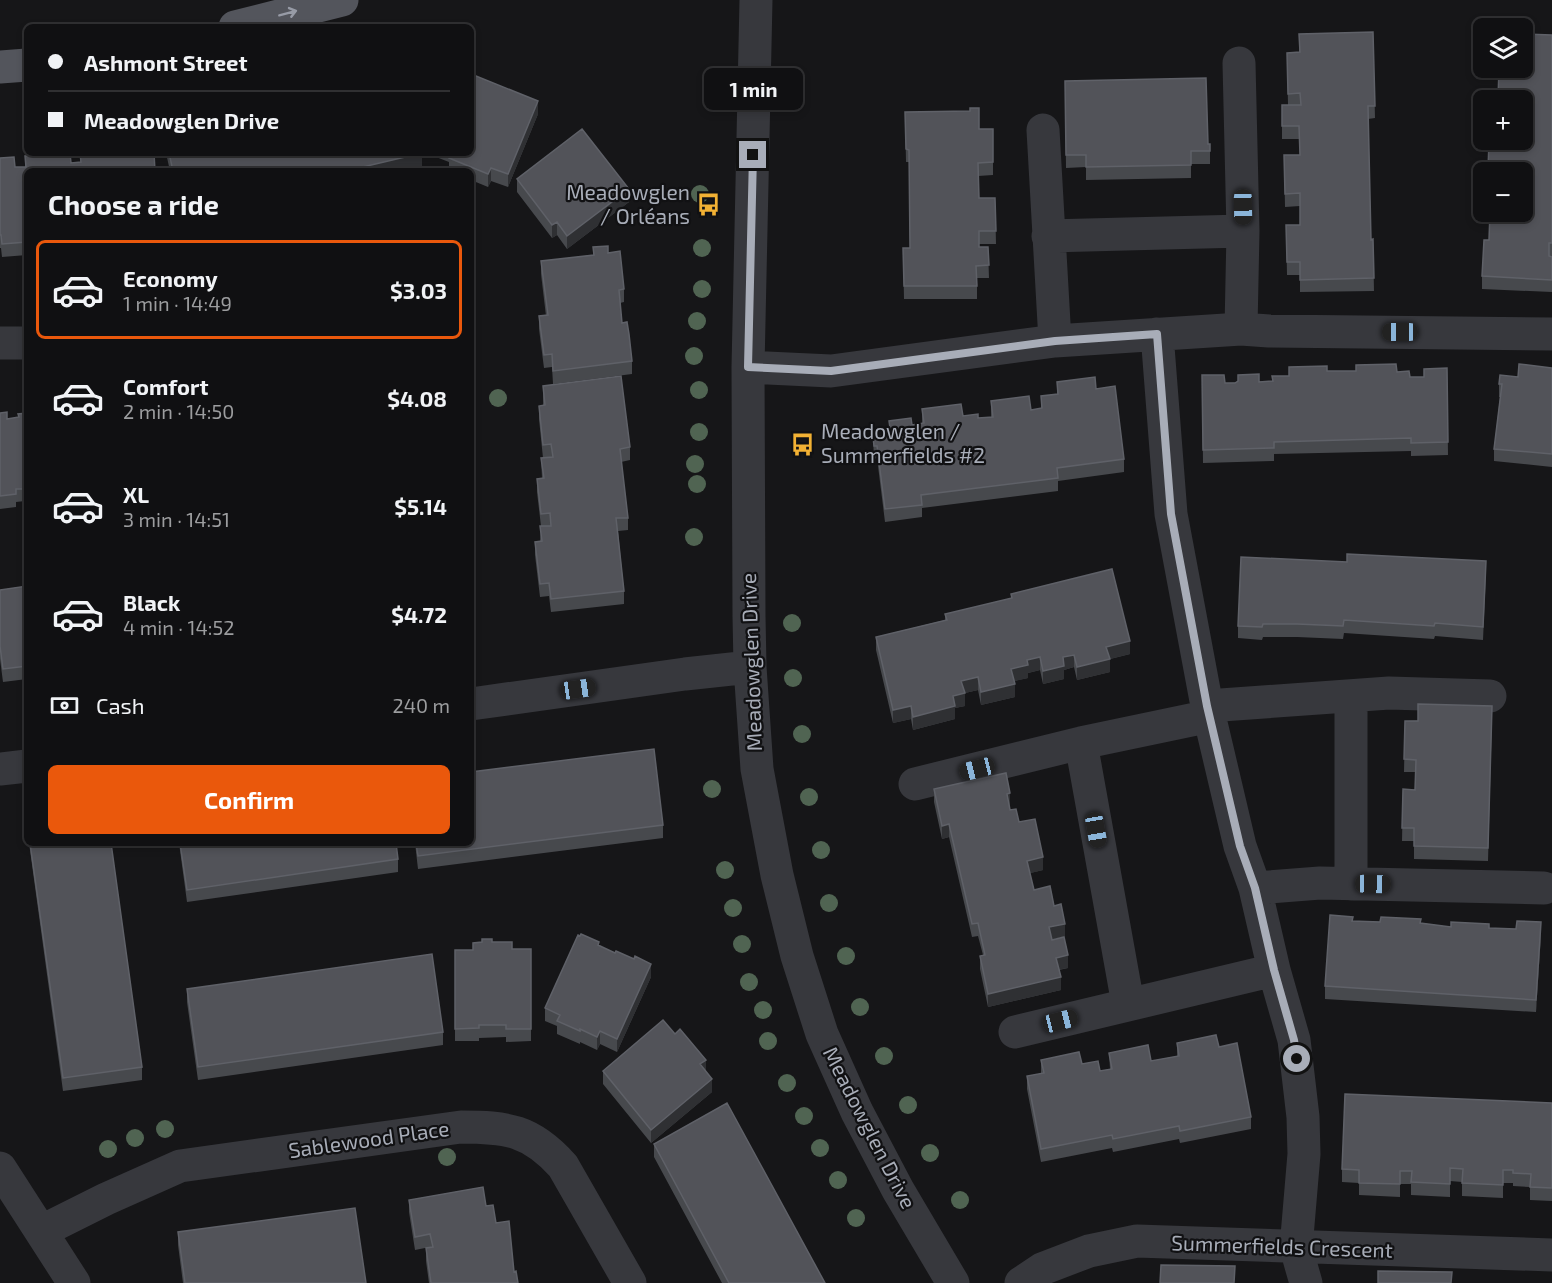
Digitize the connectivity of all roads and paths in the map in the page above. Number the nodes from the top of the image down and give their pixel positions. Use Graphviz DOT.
graph roads {
  1 [pos="342,0"];
  2 [pos="756,0"];
  3 [pos="247,24"];
  4 [pos="1239,63"];
  5 [pos="24,65"];
  6 [pos="0,67"];
  7 [pos="1043,130"];
  8 [pos="1243,231"];
  9 [pos="1048,236"];
  10 [pos="1241,329"];
  11 [pos="1157,334"];
  12 [pos="1552,334"];
  13 [pos="1055,341"];
  14 [pos="0,343"];
  15 [pos="24,343"];
  16 [pos="748,367"];
  17 [pos="750,667"];
  18 [pos="1490,696"];
  19 [pos="1351,698"];
  20 [pos="474,704"];
  21 [pos="1208,711"];
  22 [pos="1081,743"];
  23 [pos="24,766"];
  24 [pos="0,769"];
  25 [pos="915,784"];
  26 [pos="1351,884"];
  27 [pos="1255,888"];
  28 [pos="1544,888"];
  29 [pos="1274,970"];
  30 [pos="1128,1004"];
  31 [pos="1015,1032"];
  32 [pos="0,1168"];
  33 [pos="42,1230"];
  34 [pos="1296,1248"];
  35 [pos="1552,1255"];
  36 [pos="74,1283"];
  37 [pos="630,1283"];
  38 [pos="953,1283"];
  39 [pos="1021,1283"];
  40 [pos="1306,1283"];
  3 -- 1 [label="main road, one-way"];
  2 -- 16 [label="street, Meadowglen Drive"];
  4 -- 8 [label="street"];
  5 -- 6 [label="main road"];
  7 -- 9 [label="street"];
  8 -- 9 [label="street"];
  8 -- 10 [label="street"];
  9 -- 13 [label="street"];
  10 -- 11 [label="street"];
  10 -- 12 [label="street"];
  11 -- 13 [label="street"];
  11 -- 21 [label="street"];
  13 -- 16 [label="street"];
  14 -- 15 [label="street"];
  16 -- 17 [label="street, Meadowglen Drive"];
  17 -- 20 [label="street"];
  17 -- 38 [label="street, Meadowglen Drive"];
  18 -- 19 [label="street"];
  19 -- 21 [label="street"];
  19 -- 26 [label="street"];
  21 -- 22 [label="street"];
  21 -- 27 [label="street"];
  22 -- 25 [label="street"];
  22 -- 30 [label="street"];
  23 -- 24 [label="street"];
  26 -- 27 [label="street"];
  26 -- 28 [label="street"];
  27 -- 29 [label="street"];
  29 -- 30 [label="street"];
  29 -- 34 [label="street"];
  30 -- 31 [label="street"];
  32 -- 33 [label="street"];
  33 -- 36 [label="street"];
  33 -- 37 [label="street, Sablewood Place"];
  34 -- 35 [label="street, Summerfields Crescent"];
  34 -- 39 [label="street, Summerfields Crescent"];
  34 -- 40 [label="street"];
}
